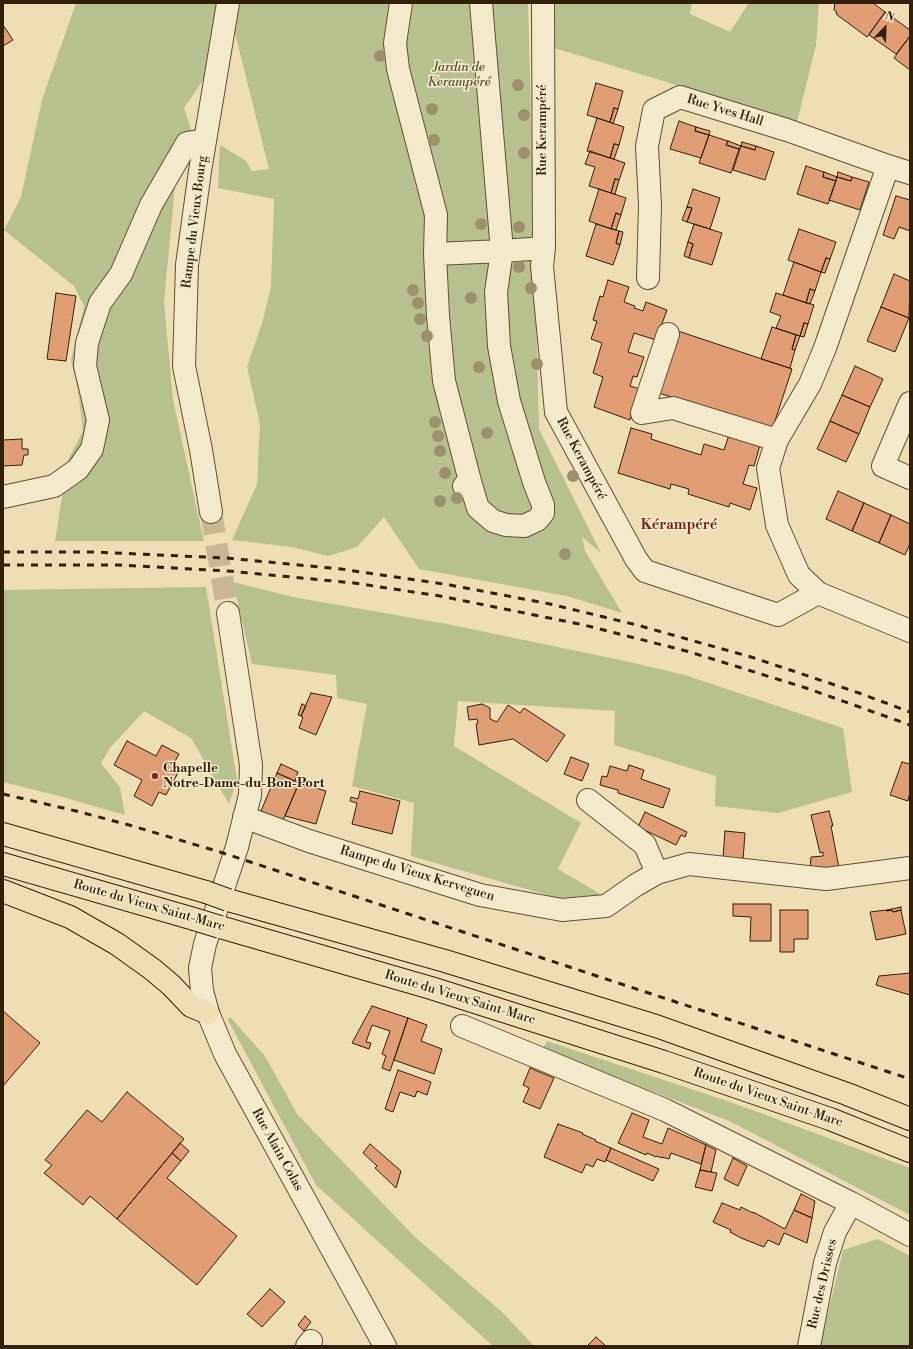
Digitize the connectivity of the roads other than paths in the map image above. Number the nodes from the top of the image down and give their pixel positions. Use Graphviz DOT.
graph roads {
  1 [pos="228,3"];
  2 [pos="401,3"];
  3 [pos="481,3"];
  4 [pos="543,3"];
  5 [pos="205,140"];
  6 [pos="888,166"];
  7 [pos="910,174"];
  8 [pos="544,248"];
  9 [pos="502,251"];
  10 [pos="435,254"];
  11 [pos="648,278"];
  12 [pos="668,334"];
  13 [pos="910,403"];
  14 [pos="777,440"];
  15 [pos="910,478"];
  16 [pos="3,497"];
  17 [pos="211,512"];
  18 [pos="818,593"];
  19 [pos="228,613"];
  20 [pos="910,631"];
  21 [pos="588,800"];
  22 [pos="244,817"];
  23 [pos="3,834"];
  24 [pos="3,864"];
  25 [pos="910,868"];
  26 [pos="657,873"];
  27 [pos="3,891"];
  28 [pos="208,1013"];
  29 [pos="462,1026"];
  30 [pos="910,1119"];
  31 [pos="910,1151"];
  32 [pos="851,1203"];
  33 [pos="910,1235"];
  34 [pos="385,1346"];
  35 [pos="809,1346"];
  1 -- 5 [label="street, Rampe du Vieux Bourg"];
  2 -- 10 [label="street"];
  3 -- 9 [label="street"];
  4 -- 8 [label="street, Rue Kerampéré"];
  5 -- 16 [label="street"];
  5 -- 17 [label="street, Rampe du Vieux Bourg"];
  6 -- 7 [label="street, Rue Yves Hall"];
  6 -- 11 [label="street, Rue Yves Hall"];
  6 -- 14 [label="street"];
  8 -- 9 [label="street"];
  8 -- 18 [label="street, Rue Kerampéré"];
  9 -- 10 [label="street"];
  9 -- 10 [label="street"];
  12 -- 14 [label="street"];
  13 -- 15 [label="street"];
  14 -- 18 [label="street"];
  18 -- 20 [label="street"];
  19 -- 22 [label="street"];
  21 -- 26 [label="street"];
  22 -- 26 [label="street, Rampe du Vieux Kerveguen"];
  22 -- 28 [label="street, Rue Alain Colas"];
  23 -- 30 [label="highway, bridge"];
  24 -- 31 [label="highway, Route du Vieux Saint-Marc, bridge"];
  25 -- 26 [label="street, Rampe du Vieux Kerveguen"];
  27 -- 28 [label="highway"];
  28 -- 34 [label="street, Rue Alain Colas"];
  29 -- 32 [label="street, Route du Vieux Saint-Marc"];
  32 -- 33 [label="street, Route du Vieux Saint-Marc"];
  32 -- 35 [label="street, Rue des Drisses"];
}
